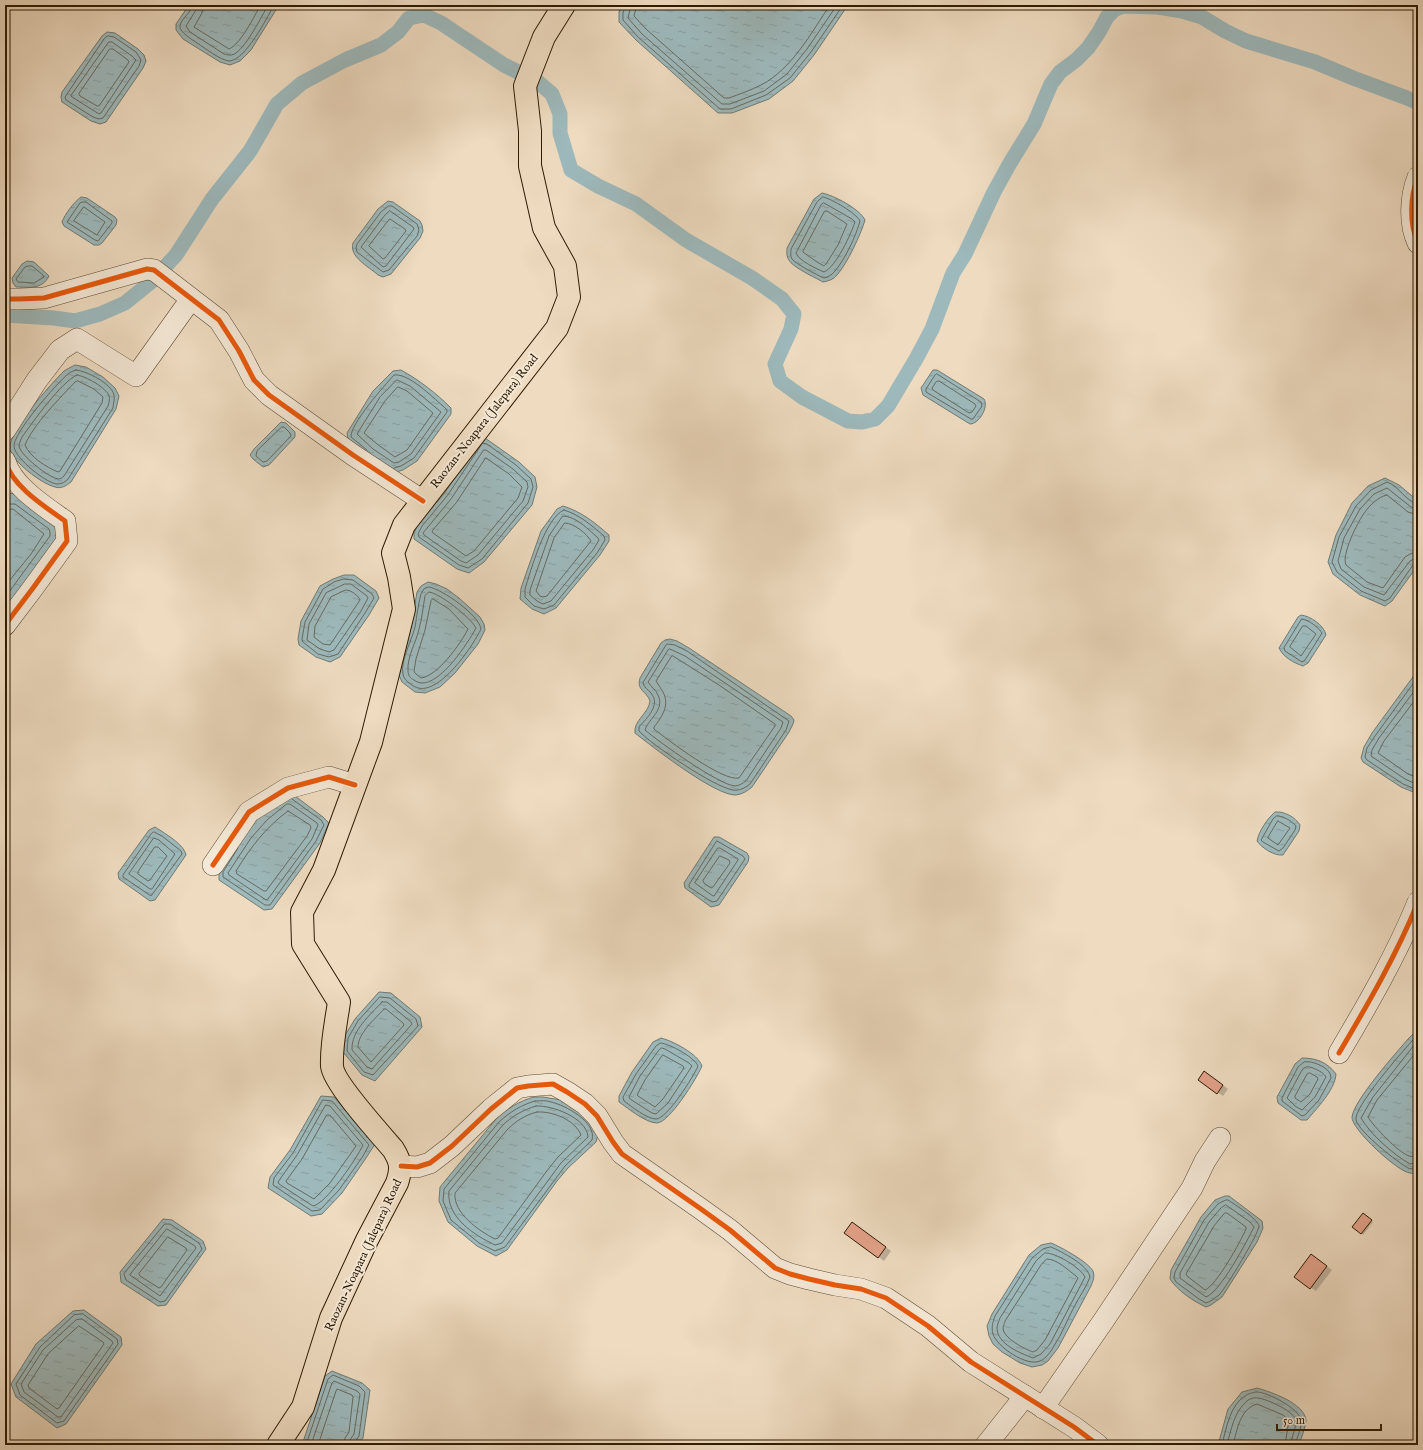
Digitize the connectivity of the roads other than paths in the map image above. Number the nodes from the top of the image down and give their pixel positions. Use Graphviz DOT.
graph roads {
  1 [pos="564,5"];
  2 [pos="1418,177"];
  3 [pos="1418,243"];
  4 [pos="5,299"];
  5 [pos="191,299"];
  6 [pos="5,430"];
  7 [pos="5,461"];
  8 [pos="423,501"];
  9 [pos="5,625"];
  10 [pos="355,785"];
  11 [pos="213,865"];
  12 [pos="1418,902"];
  13 [pos="1340,1053"];
  14 [pos="1220,1138"];
  15 [pos="401,1166"];
  16 [pos="1025,1396"];
  17 [pos="1043,1408"];
  18 [pos="278,1445"];
  19 [pos="986,1445"];
  20 [pos="1098,1445"];
  1 -- 8 [label="main road, Raozan-Noapara (Jalepara) Road"];
  2 -- 3 [label="street"];
  4 -- 5 [label="street"];
  5 -- 6 [label="street"];
  5 -- 8 [label="street"];
  7 -- 9 [label="street"];
  8 -- 10 [label="main road, Raozan-Noapara (Jalepara) Road"];
  10 -- 11 [label="street"];
  10 -- 15 [label="main road, Raozan-Noapara (Jalepara) Road"];
  12 -- 13 [label="street"];
  14 -- 17 [label="street"];
  15 -- 16 [label="street"];
  15 -- 18 [label="main road, Raozan-Noapara (Jalepara) Road"];
  16 -- 17 [label="street"];
  16 -- 19 [label="street"];
  17 -- 20 [label="street"];
}
